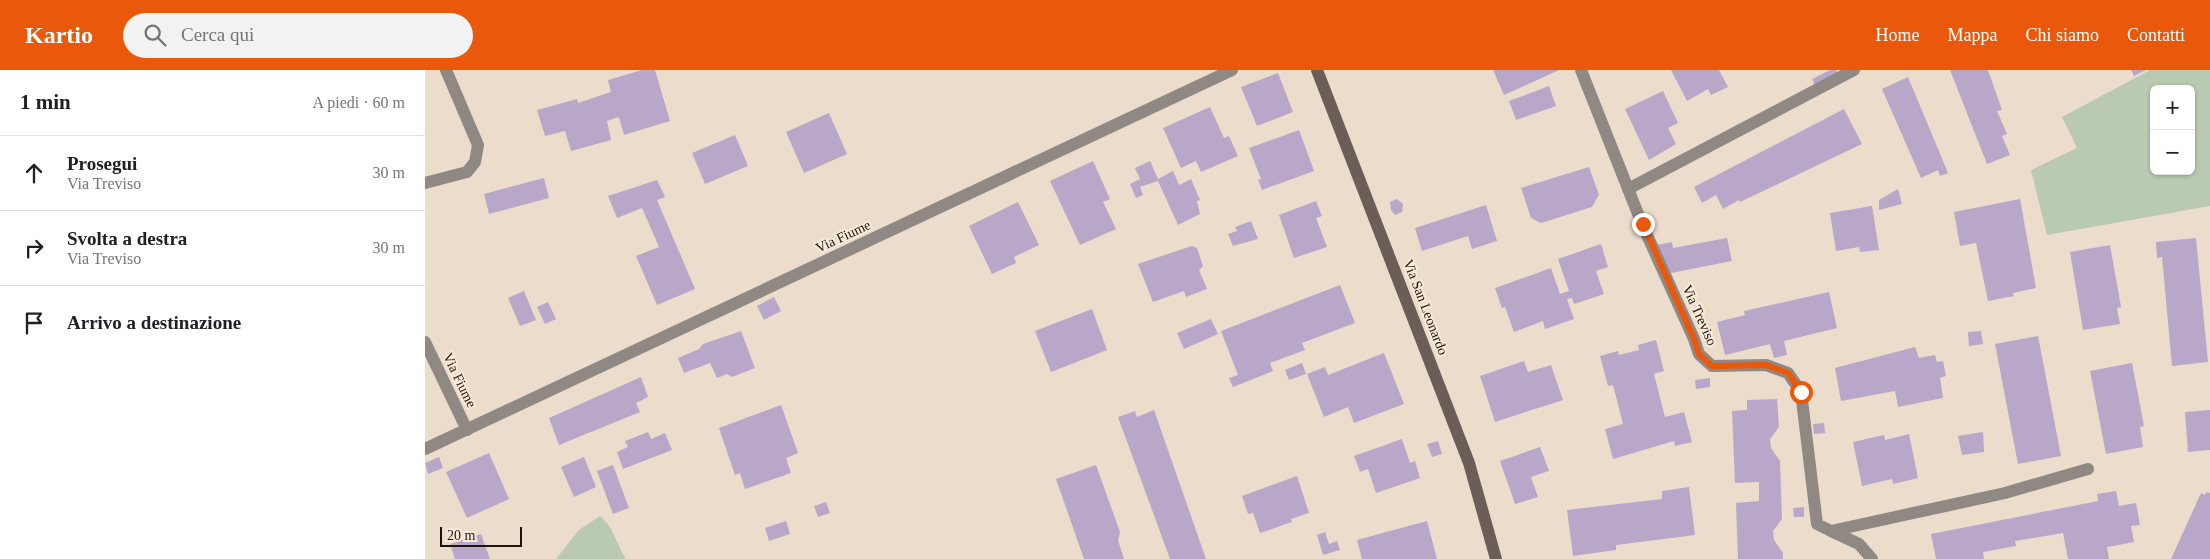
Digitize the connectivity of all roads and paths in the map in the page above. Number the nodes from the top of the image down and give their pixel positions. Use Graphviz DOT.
graph roads {
  1 [pos="446,70"];
  2 [pos="1232,70"];
  3 [pos="1317,70"];
  4 [pos="1581,70"];
  5 [pos="1854,70"];
  6 [pos="425,183"];
  7 [pos="1628,189"];
  8 [pos="425,342"];
  9 [pos="467,430"];
  10 [pos="425,449"];
  11 [pos="2088,470"];
  12 [pos="1831,531"];
  13 [pos="1496,559"];
  14 [pos="1872,559"];
  1 -- 6 [label="street"];
  2 -- 9 [label="street, Via Fiume"];
  3 -- 13 [label="main road, Via San Leonardo"];
  4 -- 7 [label="street, Via Treviso"];
  5 -- 7 [label="street"];
  7 -- 12 [label="street, Via Treviso"];
  8 -- 9 [label="street, Via Fiume"];
  9 -- 10 [label="street, Via Fiume"];
  11 -- 12 [label="street"];
  12 -- 14 [label="street, Via Treviso"];
}
